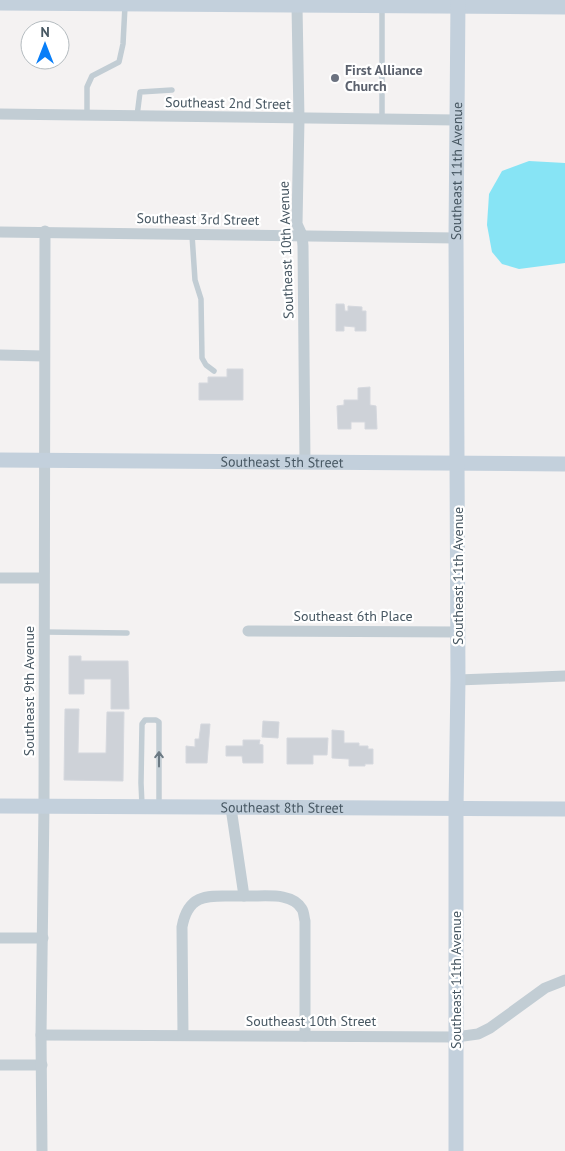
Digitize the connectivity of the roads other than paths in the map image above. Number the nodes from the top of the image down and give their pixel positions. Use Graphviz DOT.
graph roads {
  1 [pos="146,2"];
  2 [pos="0,3"];
  3 [pos="320,3"];
  4 [pos="458,3"];
  5 [pos="125,4"];
  6 [pos="525,4"];
  7 [pos="297,6"];
  8 [pos="382,6"];
  9 [pos="565,8"];
  10 [pos="172,90"];
  11 [pos="0,114"];
  12 [pos="87,115"];
  13 [pos="137,116"];
  14 [pos="298,119"];
  15 [pos="382,120"];
  16 [pos="456,120"];
  17 [pos="0,232"];
  18 [pos="44,232"];
  19 [pos="192,235"];
  20 [pos="302,235"];
  21 [pos="456,238"];
  22 [pos="0,355"];
  23 [pos="44,356"];
  24 [pos="214,371"];
  25 [pos="0,460"];
  26 [pos="44,460"];
  27 [pos="306,463"];
  28 [pos="458,463"];
  29 [pos="565,464"];
  30 [pos="0,578"];
  31 [pos="44,578"];
  32 [pos="248,631"];
  33 [pos="44,632"];
  34 [pos="458,632"];
  35 [pos="127,633"];
  36 [pos="565,676"];
  37 [pos="458,680"];
  38 [pos="0,806"];
  39 [pos="44,806"];
  40 [pos="143,807"];
  41 [pos="159,807"];
  42 [pos="232,808"];
  43 [pos="456,808"];
  44 [pos="565,810"];
  45 [pos="244,896"];
  46 [pos="0,938"];
  47 [pos="43,938"];
  48 [pos="565,980"];
  49 [pos="41,1035"];
  50 [pos="184,1035"];
  51 [pos="305,1036"];
  52 [pos="456,1037"];
  53 [pos="0,1065"];
  54 [pos="42,1066"];
  55 [pos="42,1151"];
  56 [pos="456,1151"];
  1 -- 5 [label="street"];
  1 -- 7 [label="street"];
  2 -- 5 [label="street"];
  3 -- 7 [label="street"];
  3 -- 8 [label="street"];
  4 -- 6 [label="street"];
  4 -- 8 [label="street"];
  4 -- 16 [label="street, Southeast 11th Avenue"];
  5 -- 12 [label="lane"];
  6 -- 9 [label="street"];
  7 -- 14 [label="street, Southeast 10th Avenue"];
  8 -- 15 [label="lane"];
  10 -- 13 [label="lane"];
  11 -- 12 [label="street, Southeast 2nd Street"];
  12 -- 13 [label="street, Southeast 2nd Street"];
  13 -- 14 [label="street, Southeast 2nd Street"];
  14 -- 15 [label="street, Southeast 2nd Street"];
  14 -- 20 [label="street, Southeast 10th Avenue"];
  15 -- 16 [label="street, Southeast 2nd Street"];
  16 -- 21 [label="street, Southeast 11th Avenue"];
  17 -- 18 [label="street, Southeast 3rd Street"];
  18 -- 19 [label="street, Southeast 3rd Street"];
  18 -- 23 [label="street, Southeast 9th Avenue"];
  19 -- 20 [label="street, Southeast 3rd Street"];
  19 -- 24 [label="lane"];
  20 -- 21 [label="street, Southeast 3rd Street"];
  20 -- 27 [label="street, Southeast 10th Avenue"];
  21 -- 28 [label="street, Southeast 11th Avenue"];
  22 -- 23 [label="street"];
  23 -- 26 [label="street, Southeast 9th Avenue"];
  25 -- 26 [label="street, Southeast 5th Street"];
  26 -- 27 [label="street, Southeast 5th Street"];
  26 -- 31 [label="street, Southeast 9th Avenue"];
  27 -- 28 [label="street, Southeast 5th Street"];
  28 -- 29 [label="street, Southeast 5th Street"];
  28 -- 34 [label="street, Southeast 11th Avenue"];
  30 -- 31 [label="street"];
  31 -- 33 [label="street, Southeast 9th Avenue"];
  32 -- 34 [label="street, Southeast 6th Place"];
  33 -- 35 [label="lane"];
  33 -- 39 [label="street, Southeast 9th Avenue"];
  34 -- 37 [label="street, Southeast 11th Avenue"];
  36 -- 37 [label="street"];
  37 -- 43 [label="street, Southeast 11th Avenue"];
  38 -- 39 [label="street, Southeast 8th Street"];
  39 -- 40 [label="street, Southeast 8th Street"];
  39 -- 47 [label="street, Southeast 9th Avenue"];
  40 -- 41 [label="street, Southeast 8th Street"];
  41 -- 40 [label="lane, one-way"];
  41 -- 42 [label="street, Southeast 8th Street"];
  42 -- 43 [label="street, Southeast 8th Street"];
  42 -- 45 [label="street"];
  43 -- 44 [label="street, Southeast 8th Street"];
  43 -- 52 [label="street, Southeast 11th Avenue"];
  45 -- 50 [label="street"];
  45 -- 51 [label="street"];
  46 -- 47 [label="street"];
  47 -- 49 [label="street, Southeast 9th Avenue"];
  48 -- 52 [label="street, Southeast 10th Street"];
  49 -- 50 [label="street, Southeast 10th Street"];
  49 -- 54 [label="street, Southeast 9th Avenue"];
  50 -- 51 [label="street, Southeast 10th Street"];
  51 -- 52 [label="street, Southeast 10th Street"];
  52 -- 56 [label="street, Southeast 11th Avenue"];
  53 -- 54 [label="street"];
  54 -- 55 [label="street, Southeast 9th Avenue"];
}
